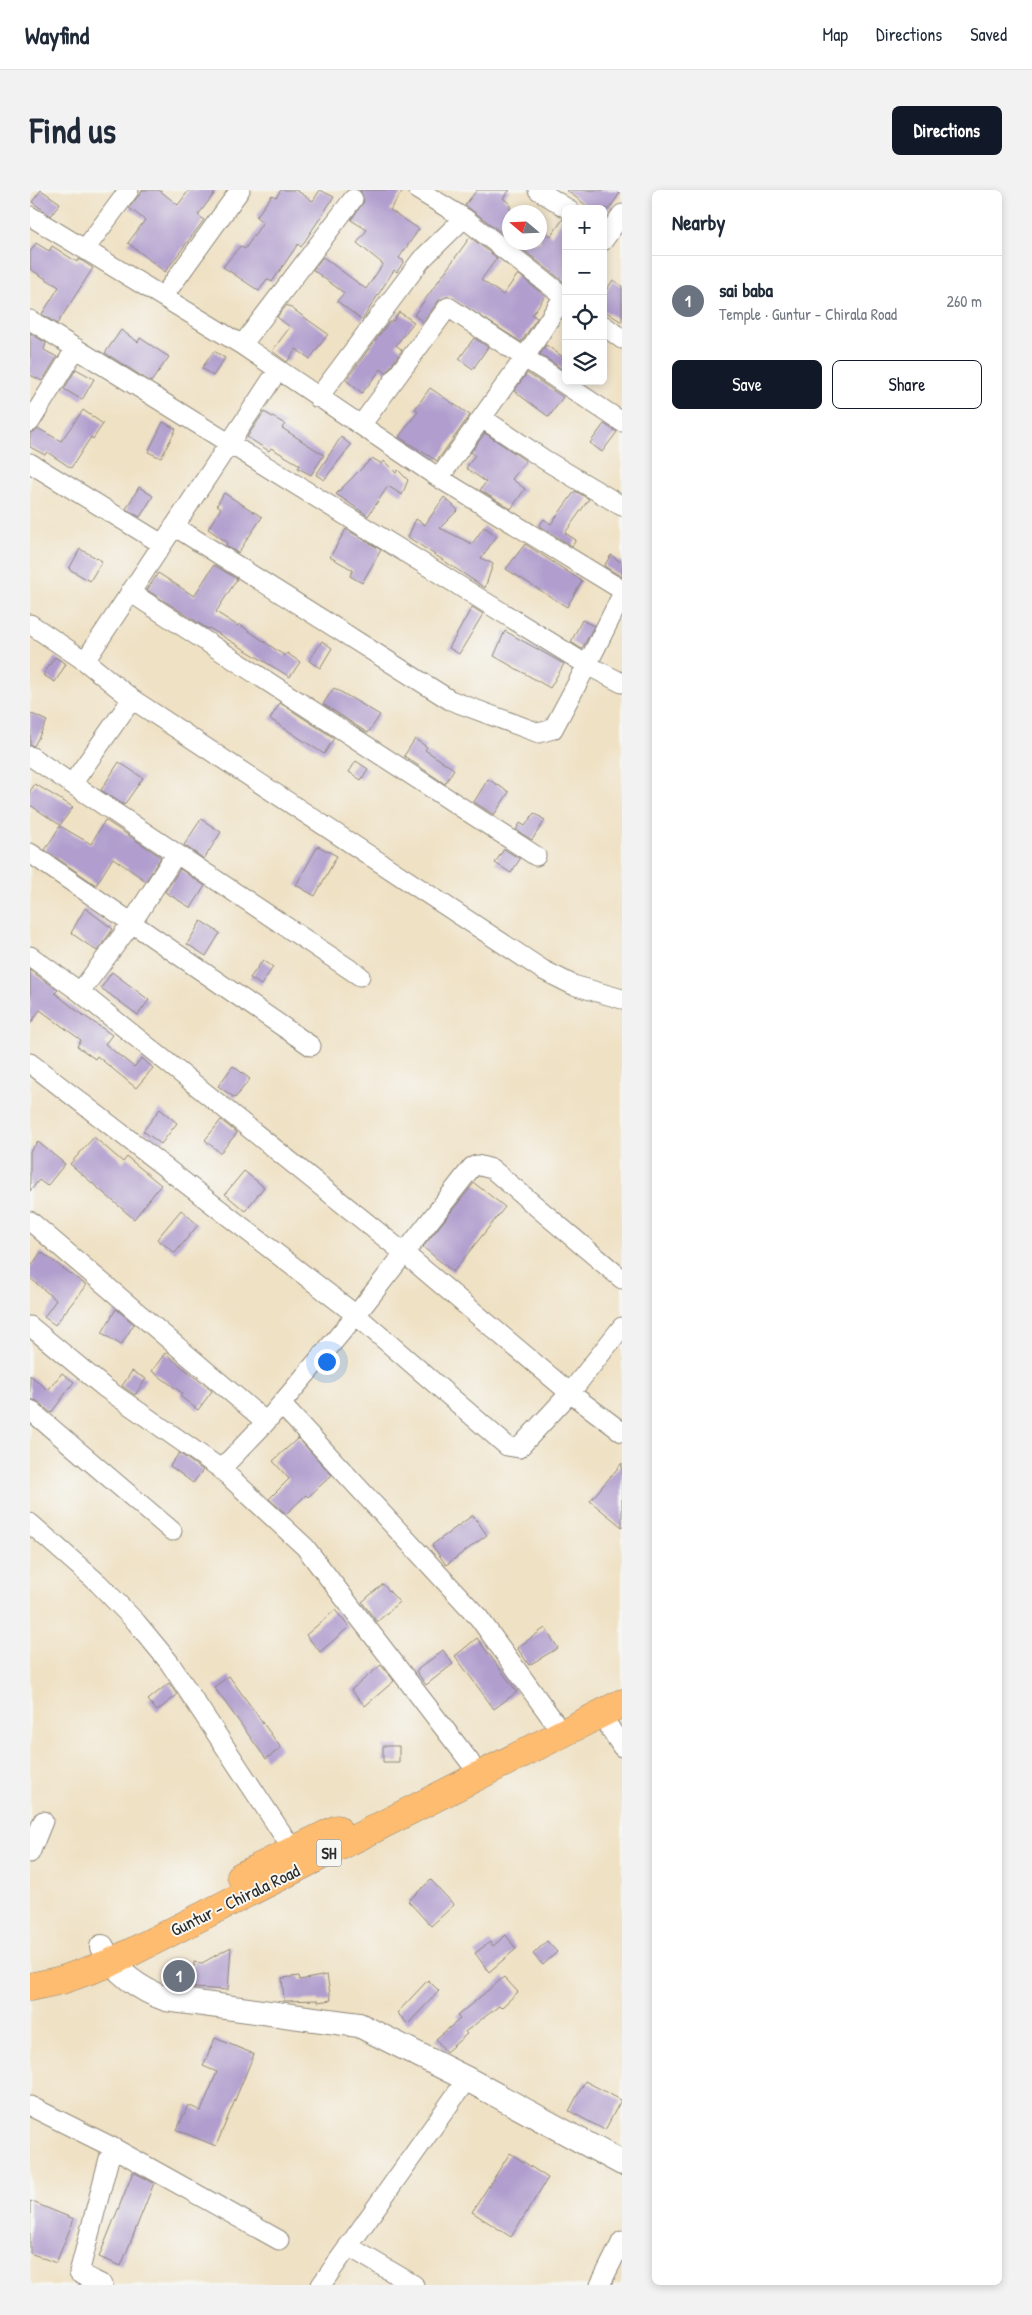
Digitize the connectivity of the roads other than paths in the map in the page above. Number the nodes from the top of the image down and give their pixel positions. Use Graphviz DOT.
graph roads {
  1 [pos="128,190"];
  2 [pos="240,190"];
  3 [pos="418,190"];
  4 [pos="538,190"];
  5 [pos="353,198"];
  6 [pos="562,205"];
  7 [pos="622,214"];
  8 [pos="30,216"];
  9 [pos="464,218"];
  10 [pos="607,233"];
  11 [pos="85,249"];
  12 [pos="564,295"];
  13 [pos="163,297"];
  14 [pos="562,301"];
  15 [pos="30,320"];
  16 [pos="607,328"];
  17 [pos="622,339"];
  18 [pos="242,345"];
  19 [pos="76,348"];
  20 [pos="525,357"];
  21 [pos="278,370"];
  22 [pos="318,398"];
  23 [pos="482,418"];
  24 [pos="30,422"];
  25 [pos="622,422"];
  26 [pos="361,425"];
  27 [pos="230,445"];
  28 [pos="30,463"];
  29 [pos="439,478"];
  30 [pos="622,506"];
  31 [pos="174,526"];
  32 [pos="162,544"];
  33 [pos="622,590"];
  34 [pos="130,592"];
  35 [pos="622,595"];
  36 [pos="30,624"];
  37 [pos="85,661"];
  38 [pos="587,665"];
  39 [pos="622,683"];
  40 [pos="132,699"];
  41 [pos="30,756"];
  42 [pos="72,784"];
  43 [pos="30,853"];
  44 [pos="176,854"];
  45 [pos="536,856"];
  46 [pos="131,924"];
  47 [pos="30,956"];
  48 [pos="360,976"];
  49 [pos="80,992"];
  50 [pos="622,999"];
  51 [pos="311,1046"];
  52 [pos="30,1062"];
  53 [pos="30,1221"];
  54 [pos="404,1253"];
  55 [pos="622,1278"];
  56 [pos="356,1315"];
  57 [pos="30,1326"];
  58 [pos="622,1327"];
  59 [pos="570,1393"];
  60 [pos="281,1404"];
  61 [pos="30,1410"];
  62 [pos="266,1422"];
  63 [pos="622,1432"];
  64 [pos="221,1469"];
  65 [pos="30,1523"];
  66 [pos="172,1531"];
  67 [pos="622,1684"];
  68 [pos="612,1708"];
  69 [pos="553,1720"];
  70 [pos="622,1747"];
  71 [pos="470,1762"];
  72 [pos="43,1821"];
  73 [pos="293,1850"];
  74 [pos="30,1852"];
  75 [pos="106,1955"];
  76 [pos="30,1968"];
  77 [pos="30,1988"];
  78 [pos="467,2079"];
  79 [pos="30,2106"];
  80 [pos="112,2147"];
  81 [pos="622,2163"];
  82 [pos="279,2240"];
  83 [pos="622,2241"];
  84 [pos="348,2246"];
  85 [pos="103,2285"];
  86 [pos="321,2285"];
  87 [pos="414,2285"];
  88 [pos="600,2285"];
  1 -- 11 [label="street"];
  2 -- 13 [label="street"];
  3 -- 9 [label="street"];
  4 -- 6 [label="street"];
  5 -- 18 [label="street"];
  7 -- 10 [label="street"];
  8 -- 11 [label="street"];
  9 -- 12 [label="street"];
  9 -- 22 [label="street"];
  11 -- 13 [label="street"];
  13 -- 18 [label="street"];
  14 -- 20 [label="street"];
  15 -- 19 [label="street"];
  16 -- 17 [label="street"];
  18 -- 21 [label="street"];
  19 -- 24 [label="street"];
  19 -- 27 [label="street"];
  20 -- 23 [label="street"];
  20 -- 25 [label="street"];
  20 -- 26 [label="street"];
  21 -- 22 [label="street"];
  21 -- 27 [label="street"];
  22 -- 26 [label="street"];
  23 -- 29 [label="street"];
  23 -- 30 [label="street"];
  26 -- 29 [label="street"];
  27 -- 31 [label="street"];
  27 -- 38 [label="street"];
  28 -- 32 [label="street"];
  29 -- 33 [label="street"];
  31 -- 32 [label="street"];
  31 -- 38 [label="street"];
  32 -- 34 [label="street"];
  34 -- 37 [label="street"];
  34 -- 45 [label="street"];
  35 -- 38 [label="street"];
  36 -- 37 [label="street"];
  37 -- 40 [label="street"];
  38 -- 39 [label="street"];
  40 -- 42 [label="street"];
  40 -- 50 [label="street"];
  41 -- 42 [label="street"];
  42 -- 44 [label="street"];
  43 -- 46 [label="street"];
  44 -- 46 [label="street"];
  44 -- 48 [label="street"];
  46 -- 49 [label="street"];
  46 -- 51 [label="street"];
  47 -- 49 [label="street"];
  49 -- 54 [label="street"];
  52 -- 56 [label="street"];
  53 -- 62 [label="street"];
  54 -- 55 [label="street"];
  54 -- 56 [label="street"];
  54 -- 59 [label="street"];
  56 -- 59 [label="street"];
  56 -- 60 [label="street"];
  57 -- 64 [label="street"];
  58 -- 59 [label="street"];
  59 -- 63 [label="street"];
  60 -- 62 [label="street"];
  60 -- 69 [label="street"];
  61 -- 66 [label="street"];
  62 -- 64 [label="street"];
  64 -- 71 [label="street"];
  65 -- 73 [label="street"];
  67 -- 69 [label="main road, Guntur - Chirala Road / SH"];
  68 -- 70 [label="street"];
  68 -- 75 [label="main road, Guntur - Chirala Road / SH"];
  69 -- 71 [label="main road, Guntur - Chirala Road / SH"];
  71 -- 73 [label="main road, Guntur - Chirala Road / SH"];
  72 -- 74 [label="street"];
  73 -- 75 [label="main road, Guntur - Chirala Road / SH"];
  75 -- 76 [label="main road, Guntur - Chirala Road / SH"];
  75 -- 77 [label="main road, Guntur - Chirala Road / SH"];
  75 -- 78 [label="street"];
  78 -- 81 [label="street"];
  78 -- 84 [label="street"];
  79 -- 80 [label="street"];
  80 -- 82 [label="street"];
  80 -- 85 [label="street"];
  83 -- 88 [label="street"];
  84 -- 86 [label="street"];
  84 -- 87 [label="street"];
}
